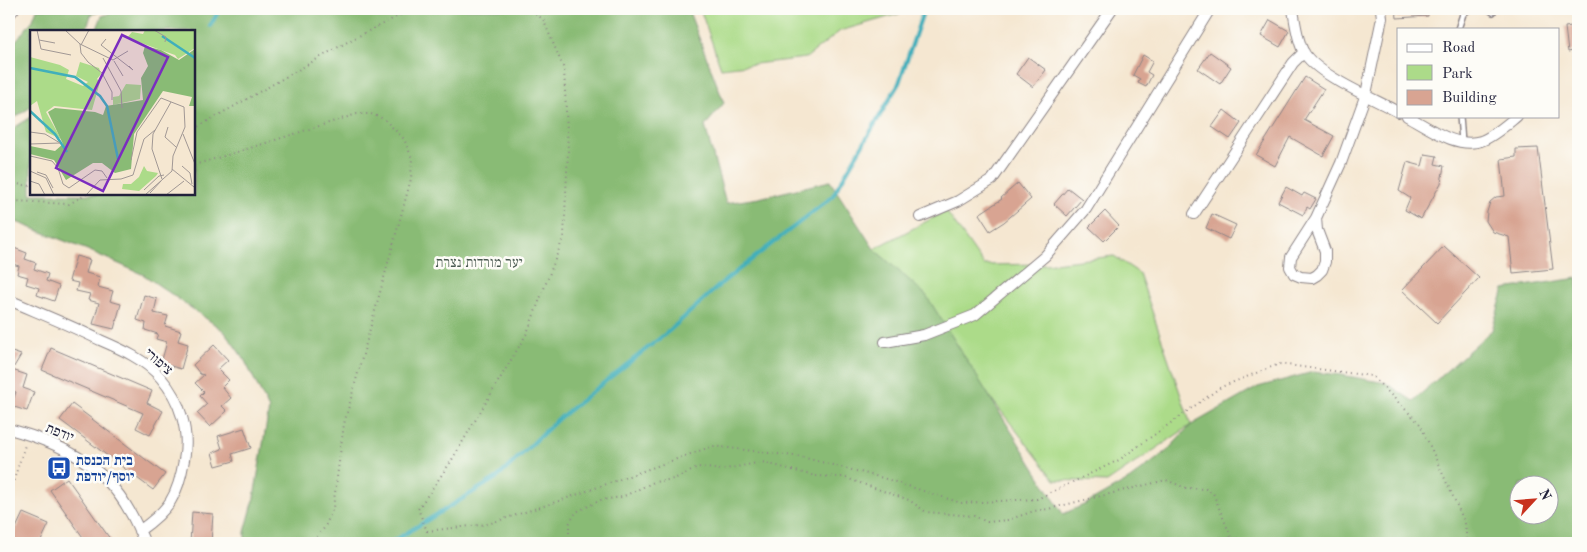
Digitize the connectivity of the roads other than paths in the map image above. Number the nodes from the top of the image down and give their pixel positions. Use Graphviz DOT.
graph roads {
  1 [pos="14,9"];
  2 [pos="1112,9"];
  3 [pos="1210,9"];
  4 [pos="1293,9"];
  5 [pos="1381,9"];
  6 [pos="1470,9"];
  7 [pos="9,16"];
  8 [pos="1458,28"];
  9 [pos="1304,52"];
  10 [pos="1366,94"];
  11 [pos="1397,111"];
  12 [pos="1411,118"];
  13 [pos="1460,118"];
  14 [pos="1515,118"];
  15 [pos="1462,142"];
  16 [pos="1194,214"];
  17 [pos="920,217"];
  18 [pos="1316,218"];
  19 [pos="9,300"];
  20 [pos="885,342"];
  21 [pos="9,429"];
  22 [pos="139,531"];
  23 [pos="145,543"];
  1 -- 7 [label="street"];
  2 -- 17 [label="street"];
  3 -- 20 [label="street"];
  4 -- 9 [label="street"];
  5 -- 10 [label="street"];
  6 -- 8 [label="lane"];
  9 -- 10 [label="street"];
  9 -- 16 [label="street"];
  10 -- 11 [label="street"];
  10 -- 18 [label="street"];
  12 -- 15 [label="street"];
  13 -- 15 [label="lane"];
  14 -- 15 [label="street"];
  18 -- 18 [label="street"];
  19 -- 22 [label="street, ציפורי"];
  21 -- 22 [label="street, יודפת"];
  22 -- 23 [label="street, יודפת"];
}
